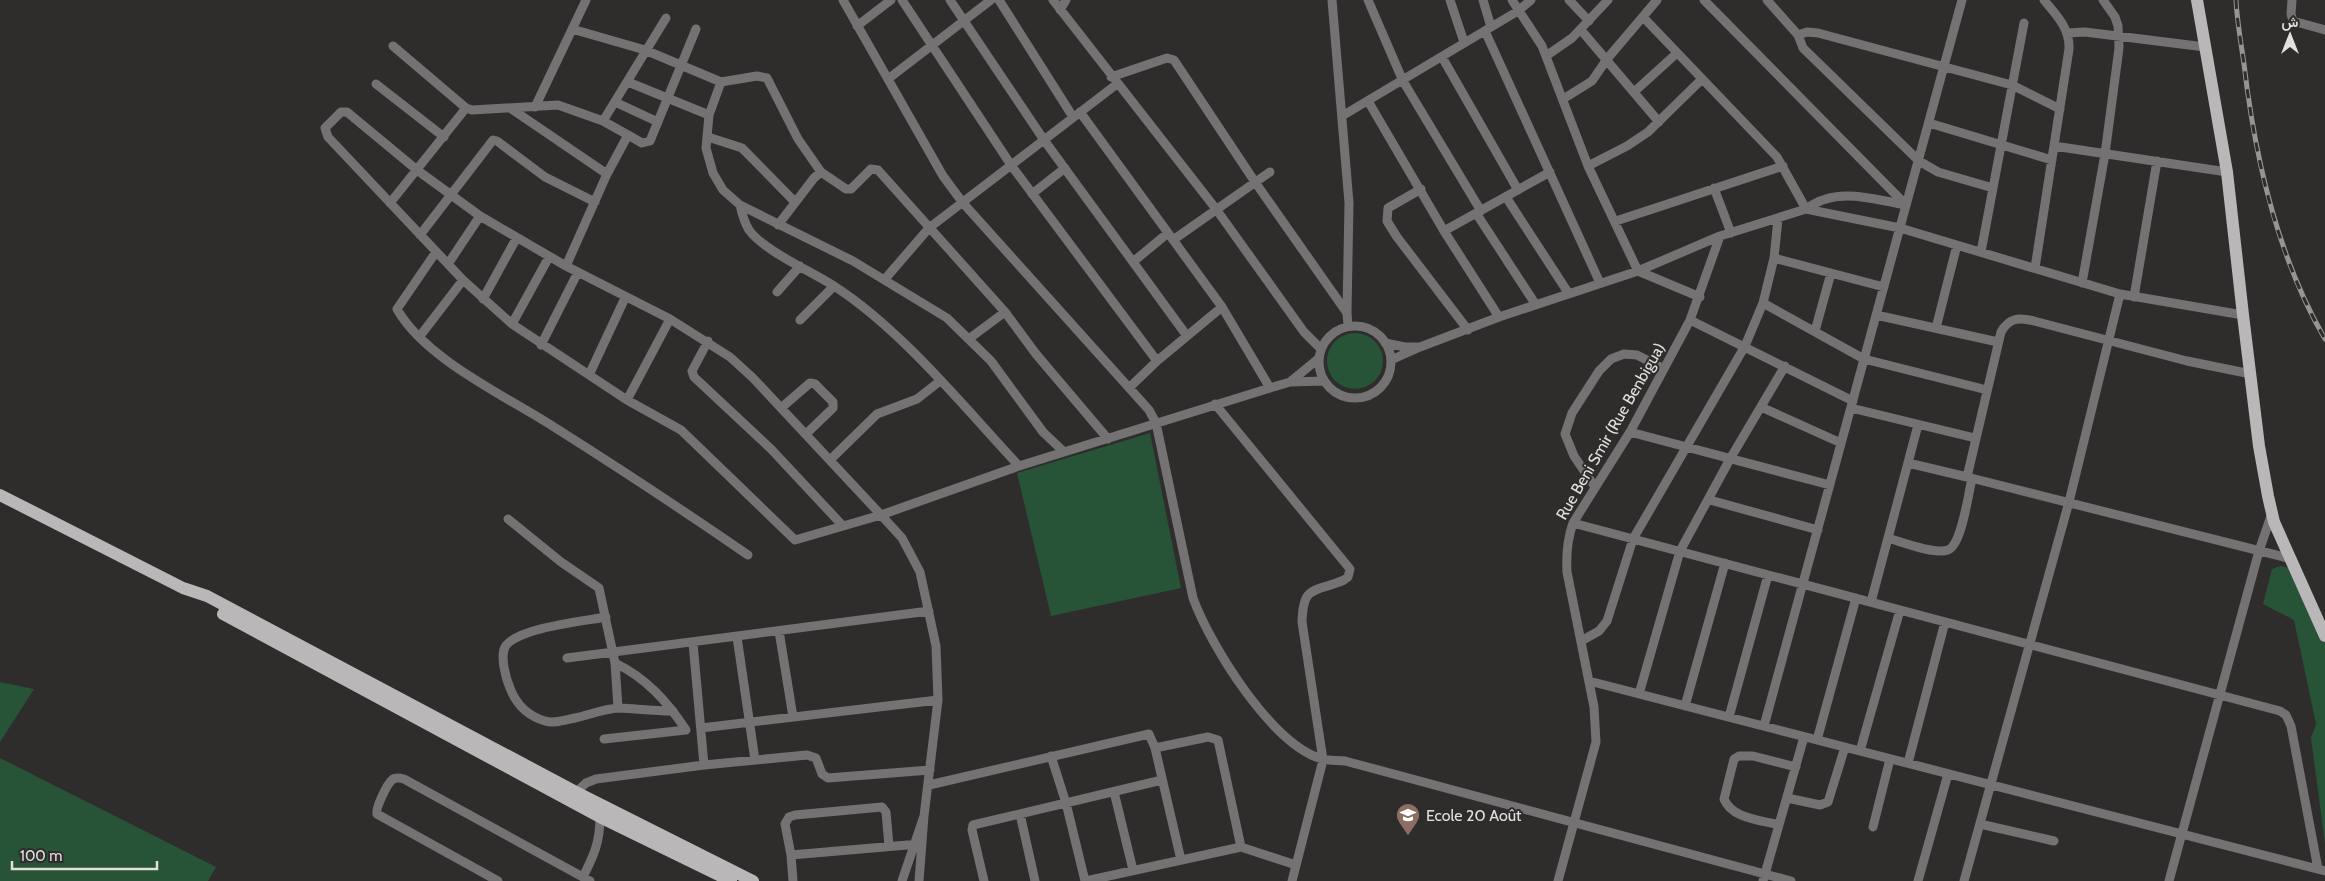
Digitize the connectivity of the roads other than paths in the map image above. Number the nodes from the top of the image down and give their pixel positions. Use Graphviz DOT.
graph roads {
  1 [pos="586,0"];
  2 [pos="842,0"];
  3 [pos="891,0"];
  4 [pos="902,0"];
  5 [pos="950,0"];
  6 [pos="991,0"];
  7 [pos="999,0"];
  8 [pos="1053,0"];
  9 [pos="1066,0"];
  10 [pos="1332,0"];
  11 [pos="1368,0"];
  12 [pos="1450,0"];
  13 [pos="1483,0"];
  14 [pos="1512,0"];
  15 [pos="1531,0"];
  16 [pos="1569,0"];
  17 [pos="1608,0"];
  18 [pos="1657,0"];
  19 [pos="1704,0"];
  20 [pos="1962,0"];
  21 [pos="2044,0"];
  22 [pos="2102,0"];
  23 [pos="2197,0"];
  24 [pos="2292,0"];
  25 [pos="1772,2"];
  26 [pos="1060,10"];
  27 [pos="1518,10"];
  28 [pos="1643,17"];
  29 [pos="666,18"];
  30 [pos="964,21"];
  31 [pos="1588,21"];
  32 [pos="2024,23"];
  33 [pos="857,26"];
  34 [pos="572,29"];
  35 [pos="696,29"];
  36 [pos="1488,29"];
  37 [pos="1581,30"];
  38 [pos="2325,30"];
  39 [pos="2068,33"];
  40 [pos="1798,35"];
  41 [pos="2119,37"];
  42 [pos="1464,42"];
  43 [pos="932,44"];
  44 [pos="393,46"];
  45 [pos="2206,47"];
  46 [pos="646,50"];
  47 [pos="1677,53"];
  48 [pos="1546,56"];
  49 [pos="1442,57"];
  50 [pos="1607,59"];
  51 [pos="681,65"];
  52 [pos="1944,67"];
  53 [pos="888,79"];
  54 [pos="1702,79"];
  55 [pos="1114,80"];
  56 [pos="1403,80"];
  57 [pos="628,82"];
  58 [pos="721,82"];
  59 [pos="376,84"];
  60 [pos="2012,85"];
  61 [pos="1634,92"];
  62 [pos="666,99"];
  63 [pos="1563,99"];
  64 [pos="1368,101"];
  65 [pos="615,102"];
  66 [pos="535,107"];
  67 [pos="466,108"];
  68 [pos="510,108"];
  69 [pos="2060,109"];
  70 [pos="1076,114"];
  71 [pos="710,115"];
  72 [pos="1342,116"];
  73 [pos="603,121"];
  74 [pos="658,122"];
  75 [pos="1659,122"];
  76 [pos="1929,123"];
  77 [pos="628,135"];
  78 [pos="444,136"];
  79 [pos="708,137"];
  80 [pos="1044,140"];
  81 [pos="2000,146"];
  82 [pos="2054,146"];
  83 [pos="2105,154"];
  84 [pos="2052,160"];
  85 [pos="1919,161"];
  86 [pos="2157,161"];
  87 [pos="1011,165"];
  88 [pos="1588,166"];
  89 [pos="1783,166"];
  90 [pos="1065,168"];
  91 [pos="417,170"];
  92 [pos="821,172"];
  93 [pos="1270,172"];
  94 [pos="1550,172"];
  95 [pos="2227,172"];
  96 [pos="607,174"];
  97 [pos="1255,182"];
  98 [pos="1714,188"];
  99 [pos="1993,188"];
  100 [pos="1420,189"];
  101 [pos="1518,190"];
  102 [pos="1032,194"];
  103 [pos="451,195"];
  104 [pos="1506,197"];
  105 [pos="595,202"];
  106 [pos="795,202"];
  107 [pos="390,203"];
  108 [pos="962,203"];
  109 [pos="740,205"];
  110 [pos="1906,205"];
  111 [pos="1216,209"];
  112 [pos="1806,209"];
  113 [pos="1478,212"];
  114 [pos="480,216"];
  115 [pos="1778,219"];
  116 [pos="1616,221"];
  117 [pos="778,225"];
  118 [pos="929,228"];
  119 [pos="1900,228"];
  120 [pos="1444,231"];
  121 [pos="1731,234"];
  122 [pos="420,235"];
  123 [pos="1171,236"];
  124 [pos="1720,236"];
  125 [pos="516,239"];
  126 [pos="1957,245"];
  127 [pos="436,252"];
  128 [pos="1981,252"];
  129 [pos="549,257"];
  130 [pos="1774,258"];
  131 [pos="1134,261"];
  132 [pos="448,264"];
  133 [pos="566,266"];
  134 [pos="800,266"];
  135 [pos="2035,268"];
  136 [pos="1638,271"];
  137 [pos="578,272"];
  138 [pos="1831,273"];
  139 [pos="885,279"];
  140 [pos="463,280"];
  141 [pos="1600,282"];
  142 [pos="2082,282"];
  143 [pos="834,286"];
  144 [pos="1884,286"];
  145 [pos="777,292"];
  146 [pos="1569,294"];
  147 [pos="2120,294"];
  148 [pos="1700,297"];
  149 [pos="2134,297"];
  150 [pos="625,298"];
  151 [pos="483,299"];
  152 [pos="1763,303"];
  153 [pos="1536,305"];
  154 [pos="1222,307"];
  155 [pos="1005,312"];
  156 [pos="1347,313"];
  157 [pos="1876,315"];
  158 [pos="2243,315"];
  159 [pos="1500,317"];
  160 [pos="670,319"];
  161 [pos="800,320"];
  162 [pos="1690,320"];
  163 [pos="512,324"];
  164 [pos="1348,326"];
  165 [pos="1936,328"];
  166 [pos="1468,330"];
  167 [pos="1815,331"];
  168 [pos="420,336"];
  169 [pos="1188,336"];
  170 [pos="970,338"];
  171 [pos="2110,340"];
  172 [pos="708,341"];
  173 [pos="1998,342"];
  174 [pos="1385,343"];
  175 [pos="541,345"];
  176 [pos="1744,346"];
  177 [pos="1420,347"];
  178 [pos="1321,349"];
  179 [pos="1318,359"];
  180 [pos="1864,359"];
  181 [pos="1391,360"];
  182 [pos="1158,361"];
  183 [pos="1785,366"];
  184 [pos="1664,369"];
  185 [pos="2251,374"];
  186 [pos="589,375"];
  187 [pos="940,381"];
  188 [pos="1324,381"];
  189 [pos="1290,382"];
  190 [pos="1129,388"];
  191 [pos="1270,388"];
  192 [pos="1987,390"];
  193 [pos="627,400"];
  194 [pos="1215,404"];
  195 [pos="1852,404"];
  196 [pos="1761,406"];
  197 [pos="781,408"];
  198 [pos="1156,422"];
  199 [pos="1918,425"];
  200 [pos="1630,432"];
  201 [pos="806,434"];
  202 [pos="1975,438"];
  203 [pos="1108,439"];
  204 [pos="1841,443"];
  205 [pos="1686,447"];
  206 [pos="1064,452"];
  207 [pos="1730,459"];
  208 [pos="830,460"];
  209 [pos="1908,463"];
  210 [pos="1019,466"];
  211 [pos="1969,478"];
  212 [pos="1830,485"];
  213 [pos="1595,487"];
  214 [pos="0,495"];
  215 [pos="1710,500"];
  216 [pos="2070,502"];
  217 [pos="2272,512"];
  218 [pos="881,515"];
  219 [pos="508,519"];
  220 [pos="1573,523"];
  221 [pos="843,526"];
  222 [pos="1818,530"];
  223 [pos="1888,538"];
  224 [pos="1633,539"];
  225 [pos="1680,551"];
  226 [pos="2259,551"];
  227 [pos="748,555"];
  228 [pos="2292,560"];
  229 [pos="1725,563"];
  230 [pos="1768,575"];
  231 [pos="1803,584"];
  232 [pos="1856,598"];
  233 [pos="1871,602"];
  234 [pos="1900,610"];
  235 [pos="929,611"];
  236 [pos="606,617"];
  237 [pos="1945,622"];
  238 [pos="780,631"];
  239 [pos="2325,636"];
  240 [pos="737,637"];
  241 [pos="1581,641"];
  242 [pos="693,642"];
  243 [pos="2028,644"];
  244 [pos="613,652"];
  245 [pos="568,658"];
  246 [pos="615,663"];
  247 [pos="1589,681"];
  248 [pos="1639,694"];
  249 [pos="2221,695"];
  250 [pos="938,700"];
  251 [pos="1685,706"];
  252 [pos="618,708"];
  253 [pos="673,711"];
  254 [pos="793,717"];
  255 [pos="1729,717"];
  256 [pos="750,722"];
  257 [pos="1764,726"];
  258 [pos="701,728"];
  259 [pos="1804,737"];
  260 [pos="604,739"];
  261 [pos="1816,740"];
  262 [pos="1845,747"];
  263 [pos="1155,748"];
  264 [pos="1860,751"];
  265 [pos="1051,756"];
  266 [pos="1890,759"];
  267 [pos="755,760"];
  268 [pos="1323,760"];
  269 [pos="1908,763"];
  270 [pos="704,765"];
  271 [pos="1796,767"];
  272 [pos="930,770"];
  273 [pos="1948,774"];
  274 [pos="1162,780"];
  275 [pos="928,785"];
  276 [pos="1991,785"];
  277 [pos="1114,792"];
  278 [pos="572,796"];
  279 [pos="1787,798"];
  280 [pos="1066,803"];
  281 [pos="1020,814"];
  282 [pos="600,817"];
  283 [pos="1574,822"];
  284 [pos="1980,824"];
  285 [pos="1779,825"];
  286 [pos="1873,827"];
  287 [pos="2181,834"];
  288 [pos="2054,842"];
  289 [pos="918,844"];
  290 [pos="889,846"];
  291 [pos="1241,847"];
  292 [pos="791,855"];
  293 [pos="1181,860"];
  294 [pos="1296,865"];
  295 [pos="1133,870"];
  296 [pos="2321,870"];
  297 [pos="1764,878"];
  298 [pos="586,879"];
  299 [pos="498,881"];
  300 [pos="731,881"];
  301 [pos="753,881"];
  302 [pos="793,881"];
  303 [pos="902,881"];
  304 [pos="919,881"];
  305 [pos="984,881"];
  306 [pos="1035,881"];
  307 [pos="1086,881"];
  308 [pos="1292,881"];
  309 [pos="1558,881"];
  310 [pos="1791,881"];
  311 [pos="1918,881"];
  312 [pos="1964,881"];
  313 [pos="2169,881"];
  1 -- 34 [label="street"];
  2 -- 33 [label="street"];
  3 -- 33 [label="street"];
  4 -- 43 [label="street"];
  5 -- 30 [label="street"];
  6 -- 30 [label="street"];
  7 -- 70 [label="street"];
  8 -- 26 [label="street"];
  9 -- 26 [label="street"];
  10 -- 72 [label="street"];
  11 -- 56 [label="street"];
  12 -- 42 [label="street"];
  13 -- 36 [label="street"];
  14 -- 27 [label="street"];
  15 -- 27 [label="street"];
  16 -- 31 [label="street"];
  17 -- 31 [label="street"];
  18 -- 28 [label="street"];
  19 -- 110 [label="street"];
  20 -- 52 [label="street"];
  21 -- 39 [label="street"];
  22 -- 41 [label="street"];
  23 -- 45 [label="main road"];
  24 -- 38 [label="street"];
  25 -- 40 [label="street"];
  26 -- 55 [label="street"];
  27 -- 36 [label="street"];
  27 -- 48 [label="street"];
  28 -- 47 [label="street"];
  28 -- 50 [label="street"];
  29 -- 46 [label="street"];
  30 -- 43 [label="street"];
  30 -- 80 [label="street"];
  31 -- 37 [label="street"];
  32 -- 60 [label="street"];
  33 -- 53 [label="street"];
  34 -- 46 [label="street"];
  34 -- 66 [label="street"];
  35 -- 51 [label="street"];
  36 -- 42 [label="street"];
  36 -- 94 [label="street"];
  37 -- 48 [label="street"];
  37 -- 50 [label="street"];
  39 -- 41 [label="street"];
  39 -- 69 [label="street"];
  40 -- 52 [label="street"];
  40 -- 85 [label="street"];
  41 -- 45 [label="street"];
  41 -- 83 [label="street"];
  42 -- 49 [label="street"];
  43 -- 53 [label="street"];
  43 -- 87 [label="street"];
  44 -- 67 [label="street"];
  45 -- 95 [label="main road"];
  46 -- 51 [label="street"];
  46 -- 57 [label="street"];
  47 -- 54 [label="street"];
  47 -- 61 [label="street"];
  48 -- 63 [label="street"];
  49 -- 56 [label="street"];
  49 -- 101 [label="street"];
  50 -- 61 [label="street"];
  50 -- 63 [label="street"];
  51 -- 58 [label="street"];
  51 -- 62 [label="street"];
  52 -- 60 [label="street"];
  52 -- 76 [label="street"];
  53 -- 108 [label="street"];
  54 -- 75 [label="street"];
  54 -- 89 [label="street"];
  55 -- 70 [label="street"];
  55 -- 97 [label="street"];
  55 -- 111 [label="street"];
  56 -- 64 [label="street"];
  56 -- 113 [label="street"];
  57 -- 62 [label="street"];
  57 -- 65 [label="street"];
  58 -- 71 [label="street"];
  58 -- 92 [label="street"];
  59 -- 78 [label="street"];
  60 -- 69 [label="street"];
  60 -- 81 [label="street"];
  61 -- 75 [label="street"];
  62 -- 71 [label="street"];
  62 -- 74 [label="street"];
  63 -- 88 [label="street"];
  64 -- 72 [label="street"];
  64 -- 100 [label="street"];
  65 -- 73 [label="street"];
  65 -- 74 [label="street"];
  66 -- 68 [label="street"];
  66 -- 73 [label="street"];
  67 -- 68 [label="street"];
  67 -- 78 [label="street"];
  68 -- 96 [label="street"];
  69 -- 82 [label="street"];
  70 -- 80 [label="street"];
  70 -- 123 [label="street"];
  71 -- 79 [label="street"];
  72 -- 156 [label="street"];
  73 -- 77 [label="street"];
  74 -- 77 [label="street"];
  75 -- 88 [label="street"];
  76 -- 81 [label="street"];
  76 -- 85 [label="street"];
  77 -- 96 [label="street"];
  78 -- 91 [label="street"];
  79 -- 106 [label="street"];
  79 -- 109 [label="street"];
  80 -- 87 [label="street"];
  80 -- 90 [label="street"];
  81 -- 84 [label="street"];
  81 -- 99 [label="street"];
  82 -- 83 [label="street"];
  82 -- 84 [label="street"];
  83 -- 86 [label="street"];
  83 -- 142 [label="street"];
  84 -- 135 [label="street"];
  85 -- 99 [label="street"];
  85 -- 110 [label="street"];
  86 -- 95 [label="street"];
  86 -- 149 [label="street"];
  87 -- 102 [label="street"];
  87 -- 108 [label="street"];
  88 -- 116 [label="street"];
  89 -- 98 [label="street"];
  89 -- 112 [label="street"];
  90 -- 102 [label="street"];
  90 -- 131 [label="street"];
  91 -- 103 [label="street"];
  91 -- 107 [label="street"];
  91 -- 107 [label="street"];
  92 -- 106 [label="street"];
  92 -- 118 [label="street"];
  93 -- 97 [label="street"];
  94 -- 101 [label="street"];
  94 -- 141 [label="street"];
  95 -- 158 [label="main road"];
  96 -- 105 [label="street"];
  97 -- 111 [label="street"];
  97 -- 156 [label="street"];
  98 -- 116 [label="street"];
  98 -- 121 [label="street"];
  99 -- 128 [label="street"];
  100 -- 120 [label="street"];
  100 -- 166 [label="street"];
  101 -- 104 [label="street"];
  102 -- 182 [label="street"];
  103 -- 105 [label="street"];
  103 -- 114 [label="street"];
  103 -- 122 [label="street"];
  104 -- 113 [label="street"];
  104 -- 146 [label="street"];
  105 -- 133 [label="street"];
  106 -- 117 [label="street"];
  107 -- 122 [label="street"];
  108 -- 118 [label="street"];
  108 -- 190 [label="street"];
  109 -- 117 [label="street"];
  109 -- 134 [label="street"];
  110 -- 112 [label="street"];
  110 -- 119 [label="street"];
  111 -- 123 [label="street"];
  111 -- 178 [label="street"];
  112 -- 115 [label="street"];
  112 -- 119 [label="street"];
  113 -- 120 [label="street"];
  113 -- 153 [label="street"];
  114 -- 125 [label="street"];
  114 -- 132 [label="street"];
  115 -- 121 [label="street"];
  115 -- 130 [label="street"];
  116 -- 136 [label="street"];
  117 -- 139 [label="street"];
  118 -- 139 [label="street"];
  118 -- 155 [label="street"];
  119 -- 126 [label="street"];
  119 -- 144 [label="street"];
  120 -- 159 [label="street"];
  121 -- 124 [label="street"];
  122 -- 127 [label="street"];
  123 -- 131 [label="street"];
  123 -- 154 [label="street"];
  124 -- 136 [label="street"];
  124 -- 148 [label="street, Rue Beni Smir (Rue Benbigua)"];
  125 -- 129 [label="street"];
  125 -- 151 [label="street"];
  126 -- 128 [label="street"];
  126 -- 165 [label="street"];
  127 -- 132 [label="street"];
  127 -- 168 [label="street"];
  128 -- 135 [label="street"];
  129 -- 133 [label="street"];
  129 -- 163 [label="street"];
  130 -- 138 [label="street"];
  130 -- 152 [label="street"];
  131 -- 169 [label="street"];
  132 -- 140 [label="street"];
  133 -- 137 [label="street"];
  134 -- 143 [label="street"];
  134 -- 145 [label="street"];
  135 -- 142 [label="street"];
  136 -- 141 [label="street"];
  136 -- 148 [label="street"];
  137 -- 150 [label="street"];
  137 -- 175 [label="street"];
  138 -- 144 [label="street"];
  138 -- 167 [label="street"];
  139 -- 170 [label="street"];
  140 -- 151 [label="street"];
  140 -- 168 [label="street"];
  141 -- 146 [label="street"];
  142 -- 147 [label="street"];
  143 -- 161 [label="street"];
  143 -- 187 [label="street"];
  144 -- 157 [label="street"];
  146 -- 153 [label="street"];
  147 -- 149 [label="street"];
  147 -- 171 [label="street"];
  148 -- 162 [label="street, Rue Beni Smir (Rue Benbigua)"];
  149 -- 158 [label="street"];
  150 -- 160 [label="street"];
  150 -- 186 [label="street"];
  151 -- 163 [label="street"];
  152 -- 167 [label="street"];
  152 -- 176 [label="street"];
  153 -- 159 [label="street"];
  154 -- 169 [label="street"];
  154 -- 191 [label="street"];
  155 -- 170 [label="street"];
  155 -- 203 [label="street"];
  156 -- 164 [label="street"];
  157 -- 165 [label="street"];
  157 -- 180 [label="street"];
  158 -- 185 [label="main road"];
  159 -- 166 [label="street"];
  160 -- 172 [label="street"];
  160 -- 193 [label="street"];
  162 -- 176 [label="street"];
  162 -- 184 [label="street, Rue Beni Smir (Rue Benbigua)"];
  163 -- 175 [label="street"];
  164 -- 174 [label="street"];
  164 -- 178 [label="street"];
  165 -- 173 [label="street"];
  166 -- 177 [label="street"];
  167 -- 180 [label="street"];
  168 -- 227 [label="street"];
  169 -- 182 [label="street"];
  170 -- 206 [label="street"];
  171 -- 173 [label="street"];
  171 -- 185 [label="street"];
  171 -- 216 [label="street"];
  172 -- 197 [label="street"];
  172 -- 221 [label="street"];
  173 -- 192 [label="street"];
  174 -- 177 [label="street"];
  174 -- 181 [label="street"];
  175 -- 186 [label="street"];
  176 -- 183 [label="street"];
  176 -- 205 [label="street"];
  177 -- 181 [label="street"];
  178 -- 179 [label="street"];
  179 -- 188 [label="street"];
  179 -- 189 [label="street"];
  180 -- 192 [label="street"];
  180 -- 195 [label="street"];
  181 -- 188 [label="street"];
  182 -- 190 [label="street"];
  183 -- 195 [label="street"];
  183 -- 196 [label="street"];
  184 -- 200 [label="street, Rue Beni Smir (Rue Benbigua)"];
  184 -- 213 [label="street"];
  185 -- 217 [label="main road"];
  186 -- 193 [label="street"];
  187 -- 208 [label="street"];
  187 -- 210 [label="street"];
  188 -- 189 [label="street"];
  189 -- 191 [label="street"];
  190 -- 198 [label="street"];
  191 -- 194 [label="street"];
  192 -- 202 [label="street"];
  193 -- 221 [label="street"];
  194 -- 198 [label="street"];
  194 -- 268 [label="street"];
  195 -- 199 [label="street"];
  195 -- 204 [label="street"];
  196 -- 204 [label="street"];
  196 -- 207 [label="street"];
  197 -- 201 [label="street"];
  197 -- 201 [label="street"];
  198 -- 203 [label="street"];
  198 -- 268 [label="street"];
  199 -- 202 [label="street"];
  199 -- 209 [label="street"];
  200 -- 205 [label="street"];
  200 -- 213 [label="street, Rue Beni Smir (Rue Benbigua)"];
  201 -- 208 [label="street"];
  202 -- 211 [label="street"];
  203 -- 206 [label="street"];
  204 -- 212 [label="street"];
  205 -- 207 [label="street"];
  205 -- 224 [label="street"];
  206 -- 210 [label="street"];
  207 -- 212 [label="street"];
  207 -- 215 [label="street"];
  208 -- 218 [label="street"];
  209 -- 211 [label="street"];
  209 -- 223 [label="street"];
  210 -- 218 [label="street"];
  211 -- 216 [label="street"];
  211 -- 223 [label="street"];
  212 -- 222 [label="street"];
  213 -- 220 [label="street, Rue Beni Smir (Rue Benbigua)"];
  214 -- 278 [label="main road"];
  215 -- 222 [label="street"];
  215 -- 225 [label="street"];
  216 -- 226 [label="street"];
  216 -- 243 [label="street"];
  217 -- 226 [label="street"];
  217 -- 228 [label="main road"];
  218 -- 221 [label="street"];
  218 -- 235 [label="street"];
  219 -- 236 [label="street"];
  220 -- 224 [label="street"];
  220 -- 241 [label="street, Rue Beni Smir (Rue Benbigua)"];
  222 -- 231 [label="street"];
  223 -- 233 [label="street"];
  224 -- 225 [label="street"];
  224 -- 241 [label="street"];
  225 -- 229 [label="street"];
  225 -- 248 [label="street"];
  226 -- 228 [label="street"];
  226 -- 249 [label="street"];
  228 -- 239 [label="main road"];
  229 -- 230 [label="street"];
  229 -- 251 [label="street"];
  230 -- 231 [label="street"];
  230 -- 255 [label="street"];
  231 -- 232 [label="street"];
  231 -- 257 [label="street"];
  232 -- 233 [label="street"];
  232 -- 261 [label="street"];
  233 -- 234 [label="street"];
  234 -- 237 [label="street"];
  234 -- 264 [label="street"];
  235 -- 238 [label="street"];
  235 -- 250 [label="street"];
  236 -- 244 [label="street"];
  236 -- 252 [label="street"];
  237 -- 243 [label="street"];
  237 -- 269 [label="street"];
  238 -- 240 [label="street"];
  238 -- 254 [label="street"];
  240 -- 242 [label="street"];
  240 -- 256 [label="street"];
  241 -- 247 [label="street, Rue Beni Smir (Rue Benbigua)"];
  242 -- 244 [label="street"];
  242 -- 258 [label="street"];
  243 -- 249 [label="street"];
  243 -- 276 [label="street"];
  244 -- 245 [label="street"];
  244 -- 246 [label="street"];
  246 -- 252 [label="street"];
  246 -- 253 [label="street"];
  247 -- 248 [label="street"];
  247 -- 283 [label="street, Rue Beni Smir (Rue Benbigua)"];
  248 -- 251 [label="street"];
  249 -- 287 [label="street"];
  249 -- 296 [label="street"];
  250 -- 254 [label="street"];
  250 -- 272 [label="street"];
  251 -- 255 [label="street"];
  252 -- 253 [label="street"];
  253 -- 260 [label="street"];
  254 -- 256 [label="street"];
  255 -- 257 [label="street"];
  256 -- 258 [label="street"];
  256 -- 267 [label="street"];
  257 -- 259 [label="street"];
  258 -- 270 [label="street"];
  259 -- 261 [label="street"];
  259 -- 271 [label="street"];
  261 -- 262 [label="street"];
  262 -- 264 [label="street"];
  262 -- 279 [label="street"];
  263 -- 265 [label="street"];
  263 -- 274 [label="street"];
  263 -- 291 [label="street"];
  264 -- 266 [label="street"];
  265 -- 275 [label="street"];
  265 -- 280 [label="street"];
  266 -- 269 [label="street"];
  266 -- 286 [label="street"];
  267 -- 270 [label="street"];
  267 -- 272 [label="street"];
  268 -- 283 [label="street"];
  268 -- 294 [label="street"];
  269 -- 273 [label="street"];
  270 -- 278 [label="street"];
  271 -- 279 [label="street"];
  271 -- 285 [label="street"];
  272 -- 275 [label="street"];
  273 -- 276 [label="street"];
  273 -- 311 [label="street"];
  274 -- 277 [label="street"];
  274 -- 293 [label="street"];
  275 -- 289 [label="street"];
  276 -- 284 [label="street"];
  276 -- 287 [label="street"];
  277 -- 280 [label="street"];
  277 -- 295 [label="street"];
  278 -- 282 [label="main road"];
  278 -- 301 [label="main road"];
  279 -- 285 [label="street"];
  280 -- 281 [label="street"];
  280 -- 307 [label="street"];
  281 -- 305 [label="street"];
  281 -- 306 [label="street"];
  282 -- 298 [label="street"];
  282 -- 300 [label="main road"];
  283 -- 297 [label="street"];
  283 -- 309 [label="street, Rue Beni Smir (Rue Benbigua)"];
  284 -- 288 [label="street"];
  284 -- 312 [label="street"];
  285 -- 297 [label="street"];
  287 -- 296 [label="street"];
  287 -- 313 [label="street"];
  289 -- 290 [label="street"];
  289 -- 303 [label="street"];
  289 -- 304 [label="street"];
  290 -- 292 [label="street"];
  290 -- 292 [label="street"];
  291 -- 293 [label="street"];
  291 -- 294 [label="street"];
  292 -- 302 [label="street"];
  293 -- 295 [label="street"];
  294 -- 308 [label="street"];
  295 -- 307 [label="street"];
  297 -- 310 [label="street"];
  298 -- 299 [label="street"];
}
